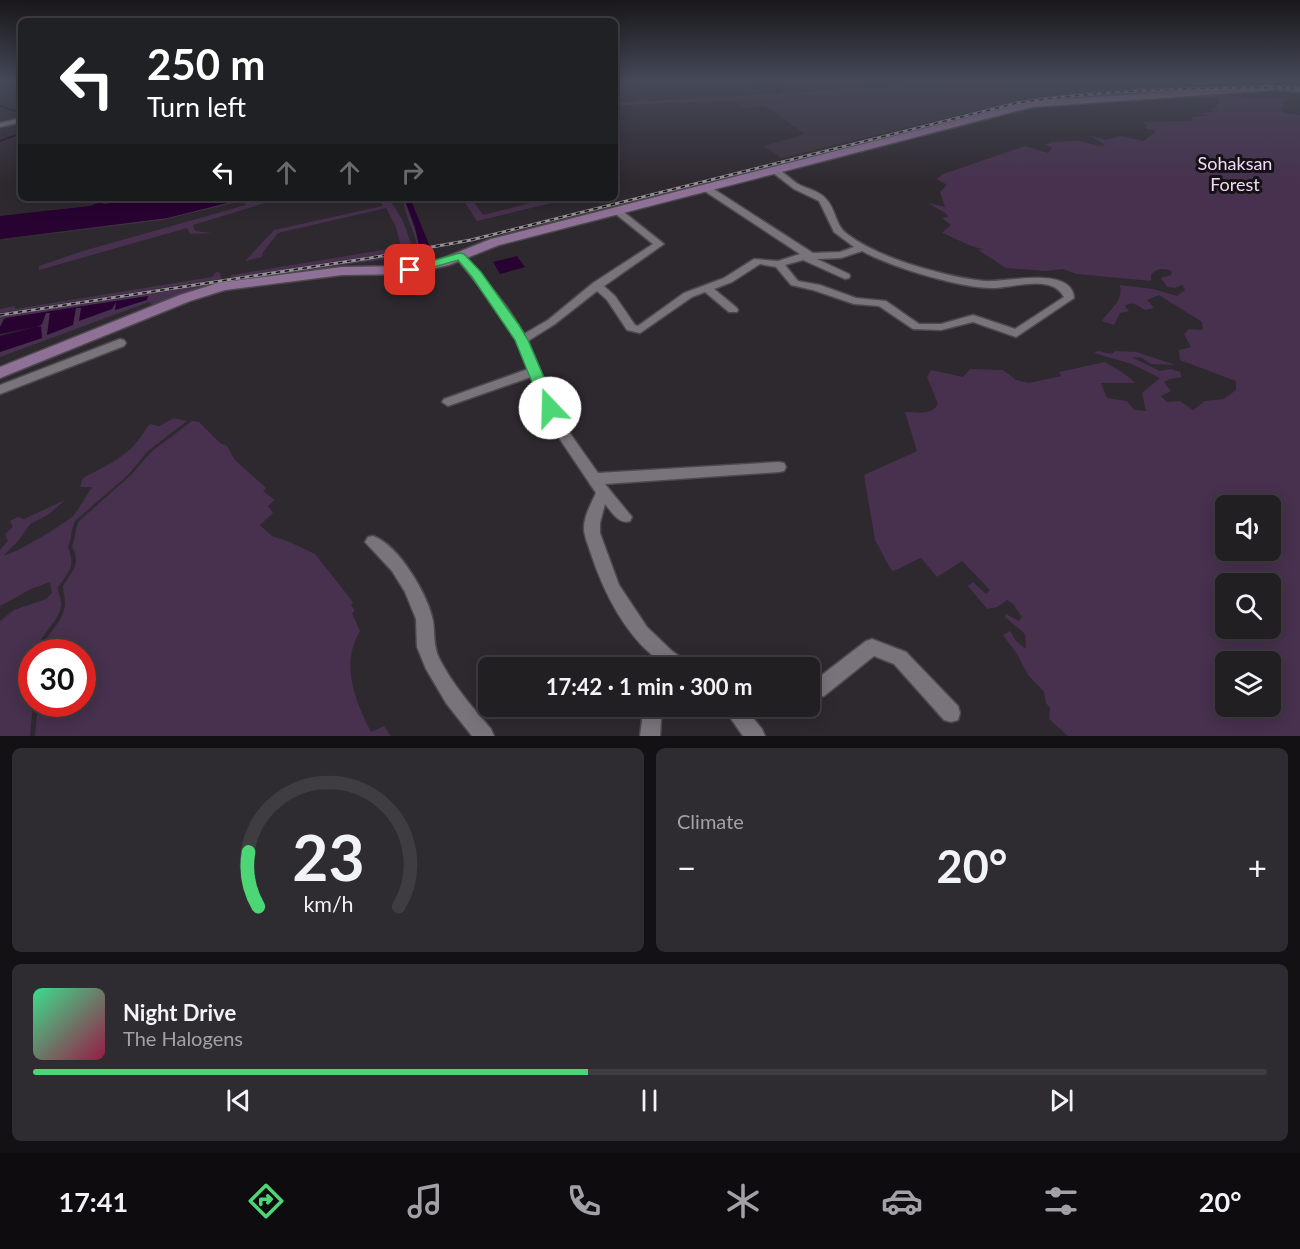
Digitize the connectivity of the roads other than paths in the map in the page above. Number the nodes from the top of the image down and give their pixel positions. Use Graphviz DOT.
graph roads {
  1 [pos="988,115"];
  2 [pos="18,121"];
  3 [pos="0,125"];
  4 [pos="775,170"];
  5 [pos="706,188"];
  6 [pos="617,210"];
  7 [pos="862,248"];
  8 [pos="460,256"];
  9 [pos="807,256"];
  10 [pos="779,264"];
  11 [pos="845,276"];
  12 [pos="597,285"];
  13 [pos="706,288"];
  14 [pos="733,310"];
  15 [pos="522,340"];
  16 [pos="120,343"];
  17 [pos="535,371"];
  18 [pos="0,373"];
  19 [pos="0,390"];
  20 [pos="448,402"];
  21 [pos="778,467"];
  22 [pos="599,485"];
  23 [pos="626,517"];
  24 [pos="373,542"];
  25 [pos="655,657"];
  26 [pos="820,688"];
  27 [pos="951,713"];
  28 [pos="652,717"];
  29 [pos="740,717"];
  30 [pos="484,736"];
  31 [pos="650,736"];
  32 [pos="755,736"];
  1 -- 4 [label="main road"];
  2 -- 3 [label="street"];
  4 -- 5 [label="main road"];
  4 -- 7 [label="street"];
  5 -- 6 [label="main road"];
  5 -- 9 [label="street"];
  6 -- 8 [label="main road"];
  6 -- 12 [label="street"];
  7 -- 9 [label="street"];
  7 -- 10 [label="street"];
  8 -- 15 [label="street"];
  8 -- 18 [label="main road"];
  9 -- 10 [label="street"];
  9 -- 11 [label="street"];
  10 -- 13 [label="street"];
  12 -- 13 [label="street"];
  12 -- 15 [label="street"];
  13 -- 14 [label="street"];
  15 -- 17 [label="street"];
  16 -- 19 [label="street"];
  17 -- 20 [label="street"];
  17 -- 22 [label="street"];
  21 -- 22 [label="street"];
  22 -- 23 [label="street"];
  22 -- 25 [label="street"];
  24 -- 30 [label="street"];
  26 -- 27 [label="street"];
  28 -- 31 [label="street"];
  29 -- 32 [label="street"];
}
